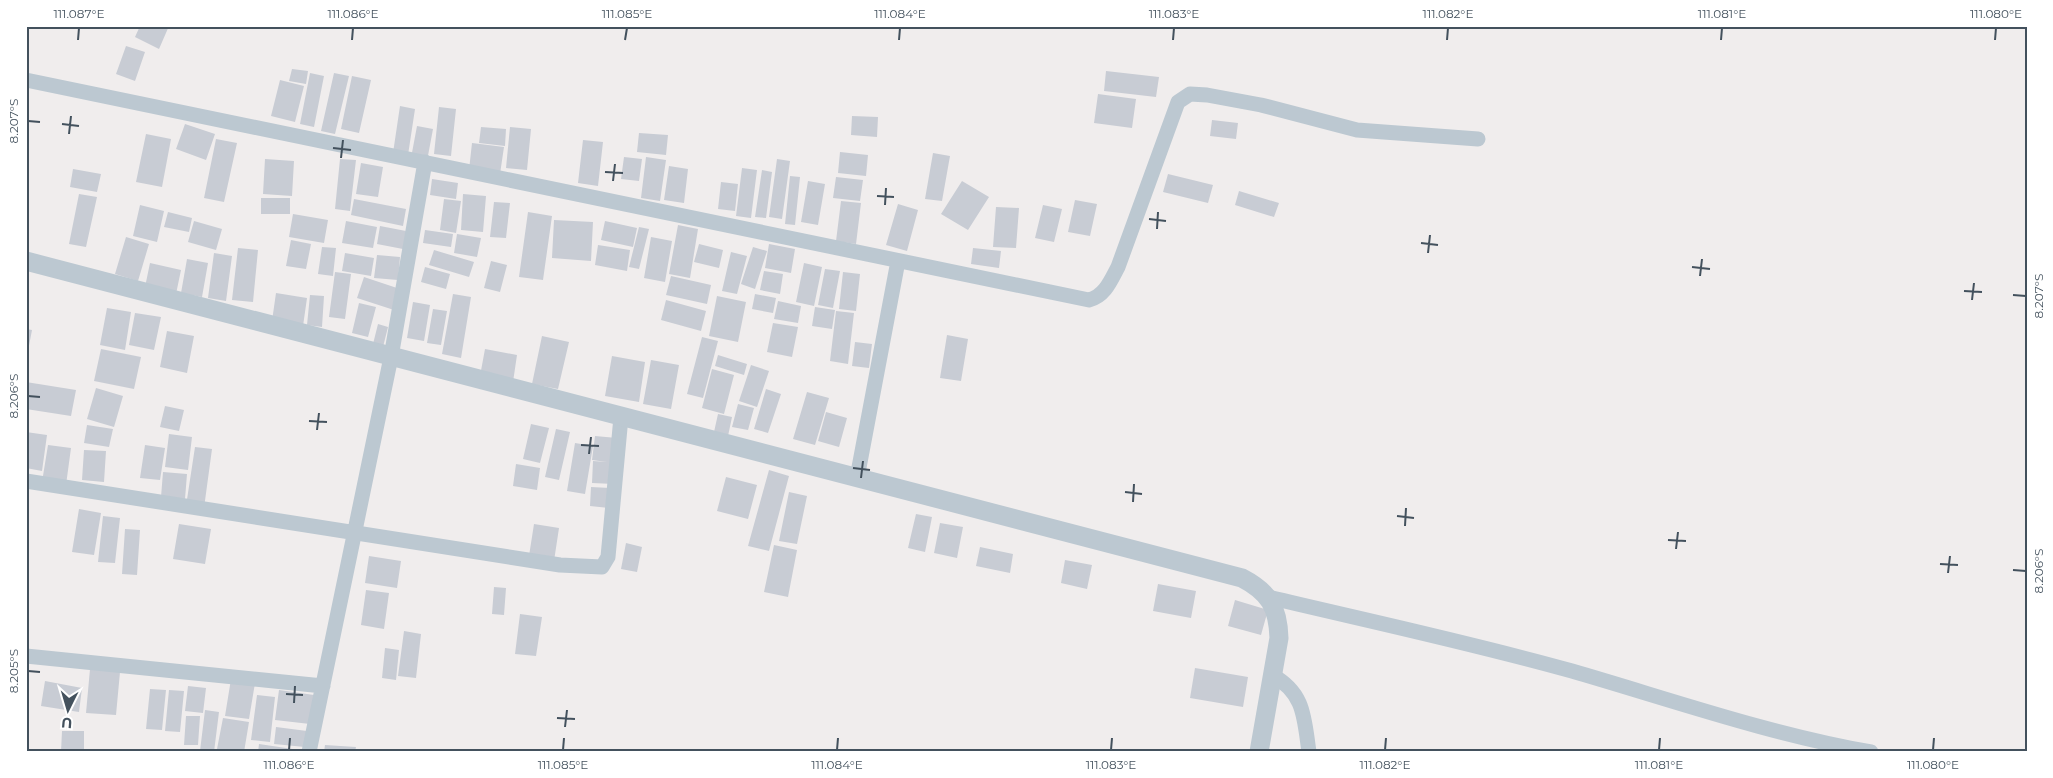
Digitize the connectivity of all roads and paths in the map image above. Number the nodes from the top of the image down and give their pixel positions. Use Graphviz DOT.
graph roads {
  1 [pos="26,80"];
  2 [pos="1478,139"];
  3 [pos="426,162"];
  4 [pos="26,261"];
  5 [pos="898,261"];
  6 [pos="391,357"];
  7 [pos="621,417"];
  8 [pos="857,478"];
  9 [pos="26,481"];
  10 [pos="355,532"];
  11 [pos="1268,597"];
  12 [pos="26,656"];
  13 [pos="1272,675"];
  14 [pos="323,686"];
  15 [pos="310,752"];
  16 [pos="1259,752"];
  17 [pos="1309,752"];
  18 [pos="1871,752"];
  1 -- 3 [label="street"];
  2 -- 5 [label="street"];
  3 -- 5 [label="street"];
  3 -- 6 [label="street"];
  4 -- 6 [label="street"];
  5 -- 8 [label="street"];
  6 -- 7 [label="street"];
  6 -- 10 [label="street"];
  7 -- 8 [label="street"];
  7 -- 10 [label="street"];
  8 -- 11 [label="street"];
  9 -- 10 [label="street"];
  10 -- 14 [label="street"];
  11 -- 13 [label="street"];
  11 -- 18 [label="street"];
  12 -- 14 [label="street"];
  13 -- 16 [label="street"];
  13 -- 17 [label="street"];
  14 -- 15 [label="street"];
}
